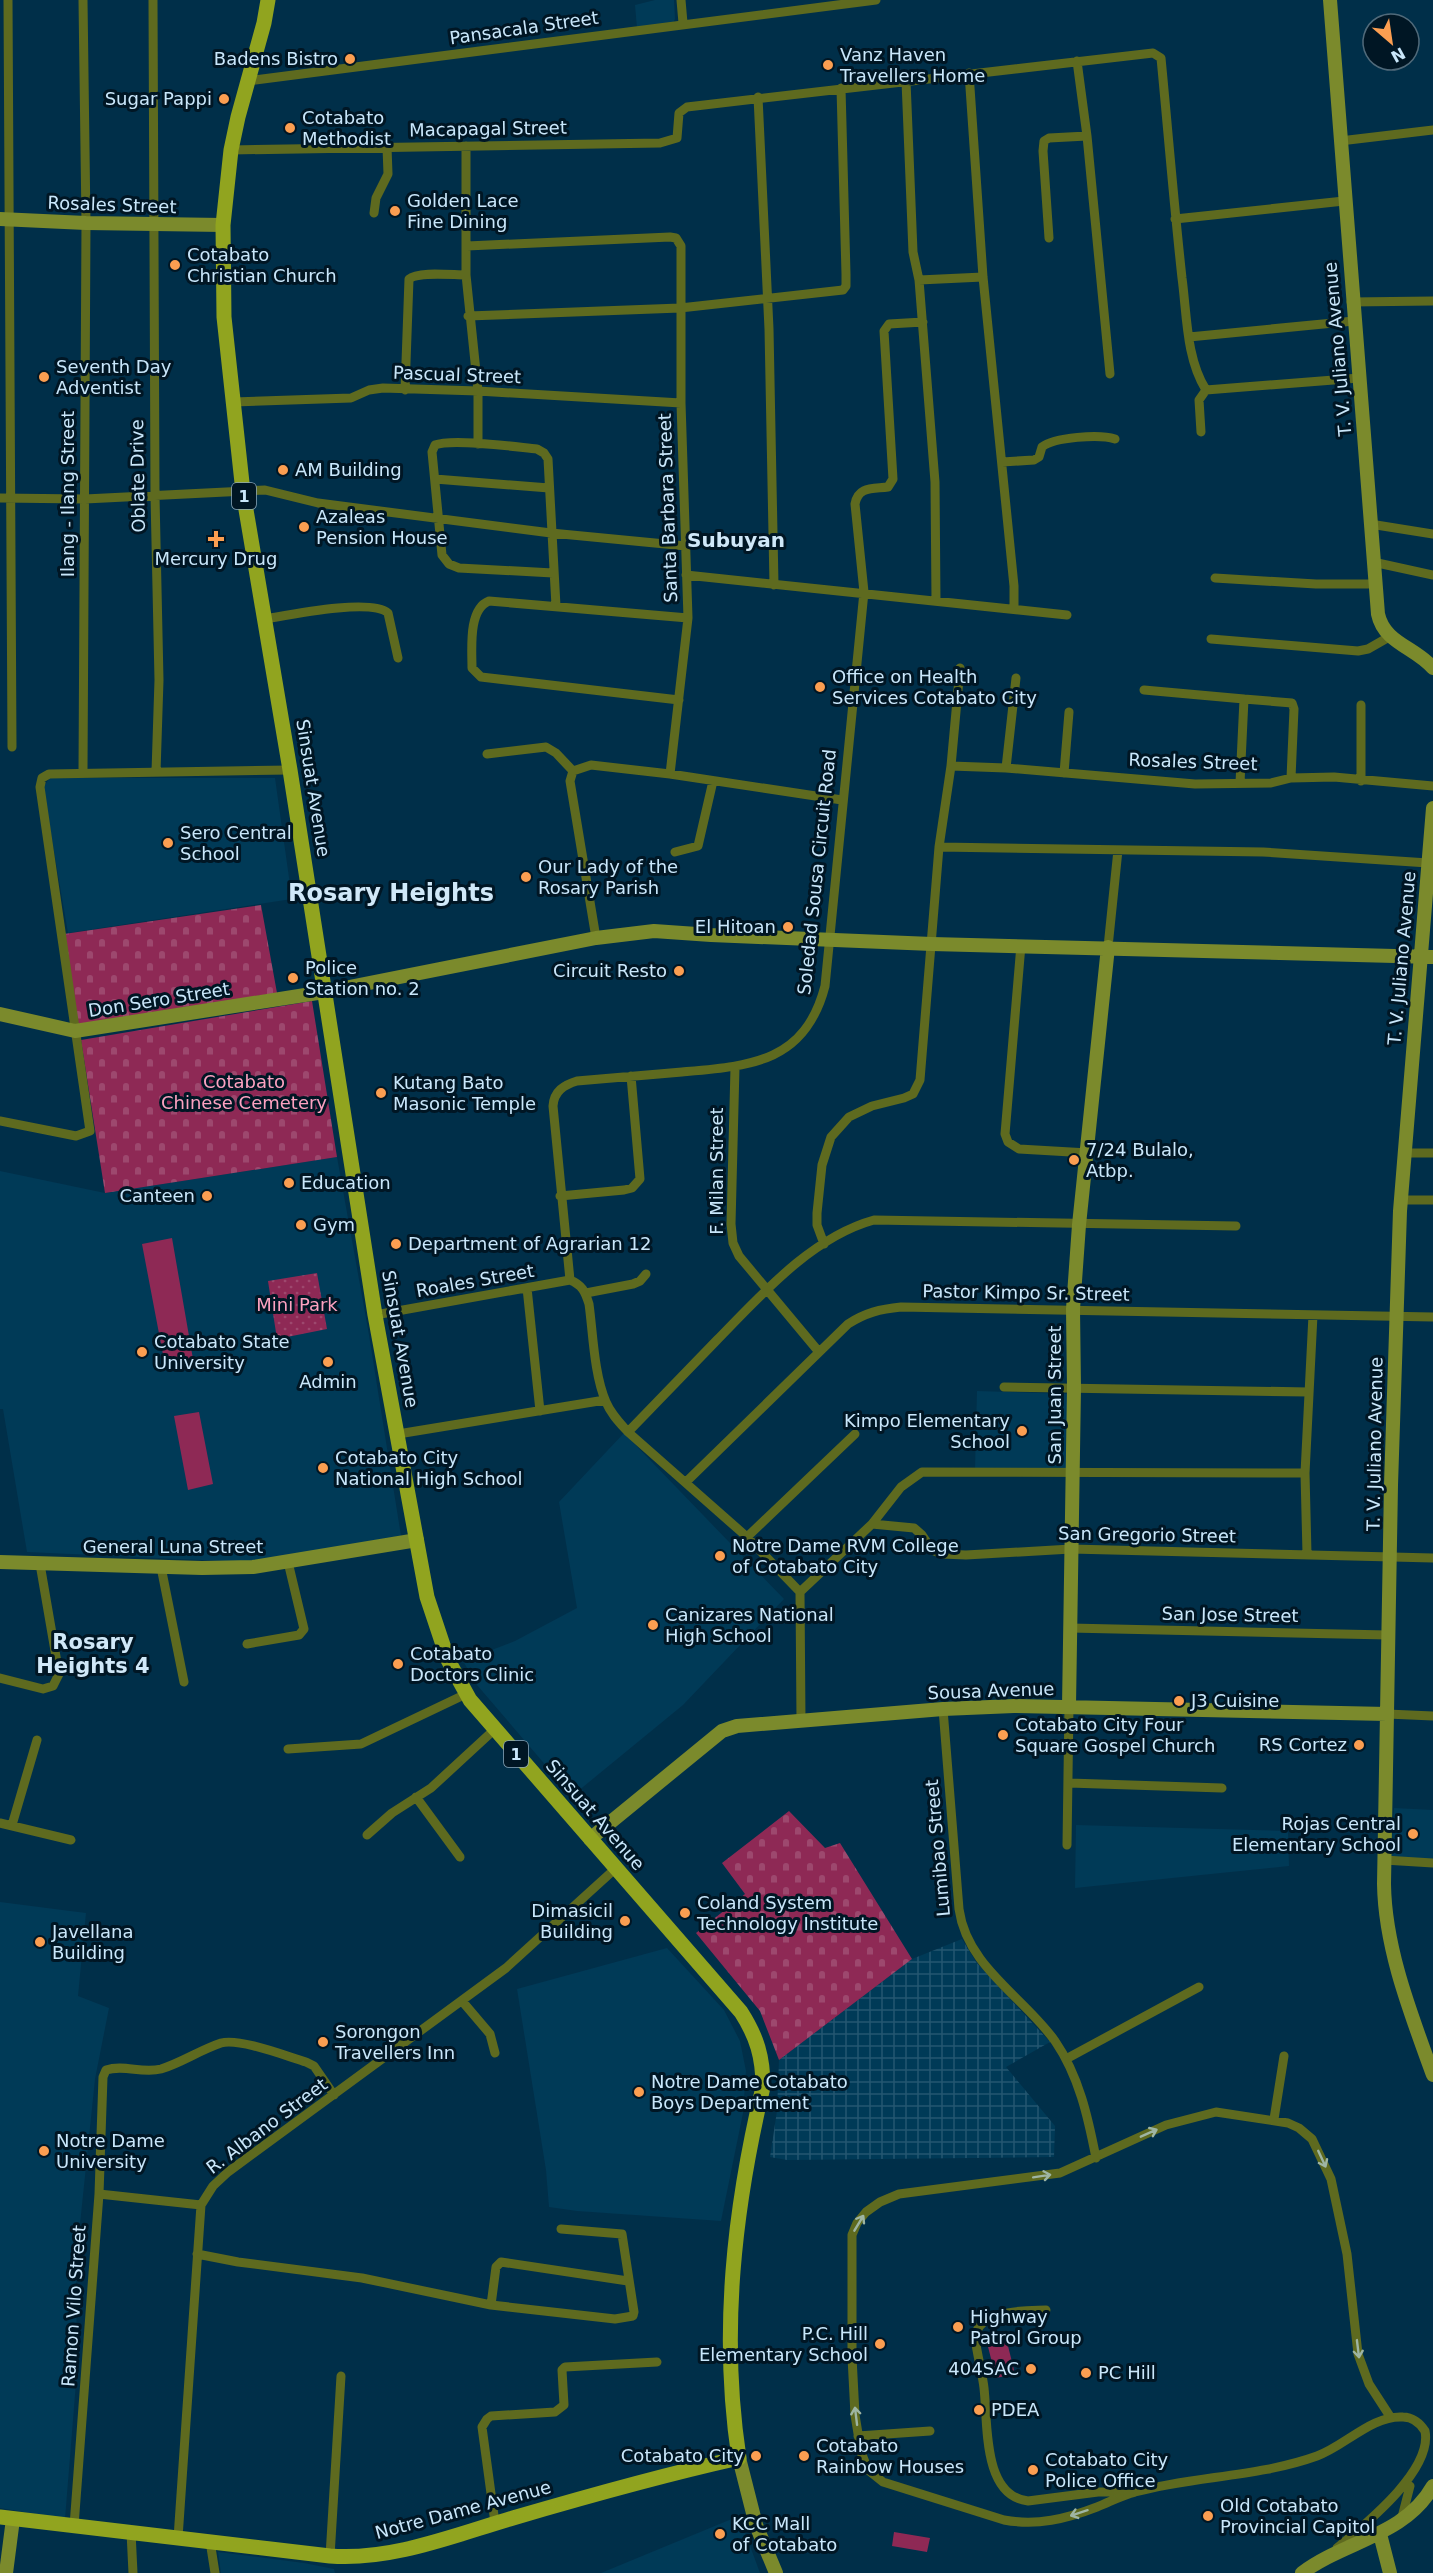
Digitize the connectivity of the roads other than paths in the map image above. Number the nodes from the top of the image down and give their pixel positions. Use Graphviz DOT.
graph roads {
  1 [pos="8,0"];
  2 [pos="83,0"];
  3 [pos="153,0"];
  4 [pos="268,0"];
  5 [pos="681,0"];
  6 [pos="876,0"];
  7 [pos="1330,0"];
  8 [pos="683,23"];
  9 [pos="1077,61"];
  10 [pos="969,74"];
  11 [pos="248,81"];
  12 [pos="906,81"];
  13 [pos="841,88"];
  14 [pos="758,97"];
  15 [pos="1433,130"];
  16 [pos="1087,136"];
  17 [pos="1340,141"];
  18 [pos="466,146"];
  19 [pos="387,147"];
  20 [pos="231,150"];
  21 [pos="1344,201"];
  22 [pos="374,213"];
  23 [pos="5,219"];
  24 [pos="1175,219"];
  25 [pos="86,223"];
  26 [pos="154,224"];
  27 [pos="223,225"];
  28 [pos="1049,238"];
  29 [pos="467,246"];
  30 [pos="466,276"];
  31 [pos="983,277"];
  32 [pos="919,280"];
  33 [pos="767,298"];
  34 [pos="1433,301"];
  35 [pos="1352,302"];
  36 [pos="680,308"];
  37 [pos="468,316"];
  38 [pos="1354,321"];
  39 [pos="923,322"];
  40 [pos="1190,338"];
  41 [pos="1110,374"];
  42 [pos="1359,378"];
  43 [pos="405,390"];
  44 [pos="1206,390"];
  45 [pos="478,391"];
  46 [pos="233,402"];
  47 [pos="681,404"];
  48 [pos="1201,432"];
  49 [pos="1115,439"];
  50 [pos="478,444"];
  51 [pos="1002,462"];
  52 [pos="435,479"];
  53 [pos="549,488"];
  54 [pos="243,492"];
  55 [pos="155,496"];
  56 [pos="0,498"];
  57 [pos="12,498"];
  58 [pos="85,499"];
  59 [pos="439,518"];
  60 [pos="1370,524"];
  61 [pos="551,533"];
  62 [pos="1433,534"];
  63 [pos="686,546"];
  64 [pos="1373,562"];
  65 [pos="553,573"];
  66 [pos="686,575"];
  67 [pos="1433,575"];
  68 [pos="1215,578"];
  69 [pos="1375,584"];
  70 [pos="774,585"];
  71 [pos="864,592"];
  72 [pos="936,600"];
  73 [pos="556,606"];
  74 [pos="1014,609"];
  75 [pos="1067,615"];
  76 [pos="688,618"];
  77 [pos="265,619"];
  78 [pos="1389,637"];
  79 [pos="1211,639"];
  80 [pos="398,658"];
  81 [pos="960,668"];
  82 [pos="1433,668"];
  83 [pos="1017,678"];
  84 [pos="1144,690"];
  85 [pos="679,699"];
  86 [pos="1244,699"];
  87 [pos="1361,705"];
  88 [pos="1069,712"];
  89 [pos="12,747"];
  90 [pos="488,754"];
  91 [pos="951,766"];
  92 [pos="1006,768"];
  93 [pos="290,770"];
  94 [pos="573,771"];
  95 [pos="83,772"];
  96 [pos="156,772"];
  97 [pos="1064,772"];
  98 [pos="670,774"];
  99 [pos="1291,778"];
  100 [pos="713,781"];
  101 [pos="1361,781"];
  102 [pos="1240,783"];
  103 [pos="1433,786"];
  104 [pos="842,800"];
  105 [pos="1433,808"];
  106 [pos="939,847"];
  107 [pos="1118,850"];
  108 [pos="675,852"];
  109 [pos="1428,863"];
  110 [pos="596,938"];
  111 [pos="828,939"];
  112 [pos="932,944"];
  113 [pos="1021,945"];
  114 [pos="1108,947"];
  115 [pos="1426,957"];
  116 [pos="324,992"];
  117 [pos="0,1014"];
  118 [pos="75,1031"];
  119 [pos="735,1067"];
  120 [pos="631,1076"];
  121 [pos="0,1121"];
  122 [pos="1088,1153"];
  123 [pos="1404,1153"];
  124 [pos="1433,1153"];
  125 [pos="560,1196"];
  126 [pos="1400,1200"];
  127 [pos="1433,1200"];
  128 [pos="1079,1225"];
  129 [pos="1236,1226"];
  130 [pos="824,1244"];
  131 [pos="646,1274"];
  132 [pos="574,1282"];
  133 [pos="527,1288"];
  134 [pos="767,1289"];
  135 [pos="586,1293"];
  136 [pos="1073,1309"];
  137 [pos="375,1315"];
  138 [pos="1313,1315"];
  139 [pos="1396,1316"];
  140 [pos="1433,1317"];
  141 [pos="819,1352"];
  142 [pos="1004,1387"];
  143 [pos="1074,1388"];
  144 [pos="1308,1392"];
  145 [pos="605,1400"];
  146 [pos="540,1411"];
  147 [pos="628,1432"];
  148 [pos="398,1434"];
  149 [pos="855,1434"];
  150 [pos="1073,1473"];
  151 [pos="1305,1473"];
  152 [pos="686,1482"];
  153 [pos="872,1524"];
  154 [pos="747,1537"];
  155 [pos="417,1540"];
  156 [pos="1071,1549"];
  157 [pos="1306,1554"];
  158 [pos="1390,1557"];
  159 [pos="1433,1558"];
  160 [pos="0,1562"];
  161 [pos="288,1562"];
  162 [pos="40,1564"];
  163 [pos="161,1567"];
  164 [pos="800,1592"];
  165 [pos="1070,1628"];
  166 [pos="1388,1635"];
  167 [pos="247,1644"];
  168 [pos="0,1678"];
  169 [pos="184,1682"];
  170 [pos="466,1694"];
  171 [pos="1069,1706"];
  172 [pos="943,1709"];
  173 [pos="1387,1714"];
  174 [pos="1433,1716"];
  175 [pos="801,1721"];
  176 [pos="495,1729"];
  177 [pos="37,1740"];
  178 [pos="288,1749"];
  179 [pos="1069,1783"];
  180 [pos="1222,1788"];
  181 [pos="416,1797"];
  182 [pos="0,1822"];
  183 [pos="12,1825"];
  184 [pos="367,1835"];
  185 [pos="590,1839"];
  186 [pos="71,1840"];
  187 [pos="1067,1845"];
  188 [pos="460,1857"];
  189 [pos="1384,1860"];
  190 [pos="1433,1863"];
  191 [pos="616,1868"];
  192 [pos="1199,1987"];
  193 [pos="462,2001"];
  194 [pos="495,2053"];
  195 [pos="1284,2056"];
  196 [pos="1066,2059"];
  197 [pos="1433,2075"];
  198 [pos="334,2095"];
  199 [pos="1274,2119"];
  200 [pos="1096,2158"];
  201 [pos="99,2194"];
  202 [pos="201,2205"];
  203 [pos="561,2229"];
  204 [pos="197,2254"];
  205 [pos="628,2281"];
  206 [pos="491,2305"];
  207 [pos="1046,2310"];
  208 [pos="657,2362"];
  209 [pos="341,2376"];
  210 [pos="1391,2418"];
  211 [pos="930,2431"];
  212 [pos="858,2436"];
  213 [pos="739,2458"];
  214 [pos="1410,2486"];
  215 [pos="1433,2486"];
  216 [pos="1134,2492"];
  217 [pos="7,2518"];
  218 [pos="1401,2521"];
  219 [pos="495,2523"];
  220 [pos="74,2526"];
  221 [pos="131,2532"];
  222 [pos="1380,2534"];
  223 [pos="178,2538"];
  224 [pos="210,2541"];
  225 [pos="1332,2553"];
  226 [pos="330,2556"];
  227 [pos="6,2573"];
  228 [pos="133,2573"];
  229 [pos="215,2573"];
  230 [pos="776,2573"];
  231 [pos="1302,2573"];
  232 [pos="1390,2573"];
  1 -- 23 [label="street"];
  2 -- 25 [label="street, Ilang - Ilang Street"];
  3 -- 26 [label="street, Oblate Drive"];
  4 -- 11 [label="main road, Sinsuat Avenue / 1"];
  5 -- 8 [label="street"];
  6 -- 8 [label="street, Pansacala Street"];
  7 -- 17 [label="main road, T. V. Juliano Avenue"];
  8 -- 11 [label="street, Pansacala Street"];
  9 -- 10 [label="street"];
  9 -- 16 [label="street"];
  9 -- 24 [label="street"];
  10 -- 12 [label="street"];
  10 -- 31 [label="street"];
  11 -- 20 [label="main road, Sinsuat Avenue / 1"];
  12 -- 13 [label="street"];
  12 -- 32 [label="street"];
  13 -- 14 [label="street"];
  13 -- 33 [label="street"];
  14 -- 18 [label="street, Macapagal Street"];
  14 -- 33 [label="street"];
  15 -- 17 [label="street"];
  16 -- 28 [label="street"];
  16 -- 41 [label="street"];
  17 -- 21 [label="main road, T. V. Juliano Avenue"];
  18 -- 19 [label="street, Macapagal Street"];
  18 -- 29 [label="street"];
  19 -- 20 [label="street, Macapagal Street"];
  19 -- 22 [label="street"];
  20 -- 27 [label="main road, Sinsuat Avenue / 1"];
  21 -- 24 [label="street"];
  21 -- 35 [label="main road, T. V. Juliano Avenue"];
  23 -- 25 [label="main road, Rosales Street"];
  23 -- 57 [label="street"];
  24 -- 40 [label="street"];
  25 -- 26 [label="main road, Rosales Street"];
  25 -- 58 [label="street, Ilang - Ilang Street"];
  26 -- 27 [label="main road, Rosales Street"];
  26 -- 55 [label="street, Oblate Drive"];
  27 -- 46 [label="main road, Sinsuat Avenue / 1"];
  29 -- 30 [label="street"];
  29 -- 36 [label="street, Santa Barbara Street"];
  30 -- 37 [label="street"];
  30 -- 43 [label="street"];
  31 -- 32 [label="street"];
  31 -- 51 [label="street"];
  32 -- 39 [label="street"];
  33 -- 36 [label="street"];
  33 -- 70 [label="street"];
  34 -- 35 [label="street"];
  35 -- 38 [label="main road, T. V. Juliano Avenue"];
  36 -- 37 [label="street"];
  36 -- 47 [label="street, Santa Barbara Street"];
  37 -- 45 [label="street"];
  38 -- 40 [label="street"];
  38 -- 42 [label="main road, T. V. Juliano Avenue"];
  39 -- 71 [label="street, Soledad Sousa Circuit Road"];
  39 -- 72 [label="street"];
  40 -- 44 [label="street"];
  42 -- 44 [label="street"];
  42 -- 60 [label="main road, T. V. Juliano Avenue"];
  43 -- 45 [label="street, Pascual Street"];
  43 -- 46 [label="street, Pascual Street"];
  44 -- 48 [label="street"];
  45 -- 47 [label="street, Pascual Street"];
  45 -- 50 [label="street"];
  46 -- 54 [label="main road, Sinsuat Avenue / 1"];
  47 -- 63 [label="street, Santa Barbara Street"];
  49 -- 51 [label="street"];
  50 -- 52 [label="street"];
  50 -- 53 [label="street"];
  51 -- 74 [label="street"];
  52 -- 53 [label="street"];
  52 -- 59 [label="street"];
  53 -- 61 [label="street"];
  54 -- 55 [label="street"];
  54 -- 59 [label="street"];
  54 -- 77 [label="main road, Sinsuat Avenue / 1"];
  55 -- 58 [label="street"];
  55 -- 96 [label="street, Oblate Drive"];
  56 -- 57 [label="street"];
  57 -- 58 [label="street"];
  57 -- 89 [label="street"];
  58 -- 95 [label="street, Ilang - Ilang Street"];
  59 -- 61 [label="street"];
  59 -- 65 [label="street"];
  60 -- 62 [label="street"];
  60 -- 64 [label="main road, T. V. Juliano Avenue"];
  61 -- 63 [label="street"];
  61 -- 65 [label="street"];
  63 -- 66 [label="street, Santa Barbara Street"];
  64 -- 67 [label="street"];
  64 -- 69 [label="main road, T. V. Juliano Avenue"];
  65 -- 73 [label="street"];
  66 -- 70 [label="street"];
  66 -- 76 [label="street, Santa Barbara Street"];
  68 -- 69 [label="street"];
  69 -- 78 [label="main road, T. V. Juliano Avenue"];
  70 -- 71 [label="street"];
  71 -- 72 [label="street"];
  71 -- 104 [label="street, Soledad Sousa Circuit Road"];
  72 -- 74 [label="street"];
  73 -- 76 [label="street"];
  73 -- 85 [label="street"];
  74 -- 75 [label="street"];
  76 -- 85 [label="street, Santa Barbara Street"];
  77 -- 80 [label="street"];
  77 -- 93 [label="main road, Sinsuat Avenue / 1"];
  78 -- 79 [label="street"];
  78 -- 82 [label="main road"];
  81 -- 91 [label="street"];
  83 -- 92 [label="street"];
  84 -- 86 [label="street"];
  85 -- 98 [label="street, Santa Barbara Street"];
  86 -- 99 [label="street"];
  86 -- 102 [label="street"];
  87 -- 101 [label="street"];
  88 -- 97 [label="street"];
  90 -- 94 [label="street"];
  91 -- 92 [label="street, Rosales Street"];
  91 -- 106 [label="street"];
  92 -- 97 [label="street, Rosales Street"];
  93 -- 96 [label="street"];
  93 -- 116 [label="main road, Sinsuat Avenue / 1"];
  94 -- 98 [label="street"];
  94 -- 110 [label="street"];
  95 -- 96 [label="street"];
  95 -- 118 [label="street"];
  97 -- 102 [label="street, Rosales Street"];
  98 -- 100 [label="street"];
  99 -- 101 [label="street, Rosales Street"];
  99 -- 102 [label="street, Rosales Street"];
  100 -- 104 [label="street"];
  100 -- 108 [label="street"];
  101 -- 103 [label="street, Rosales Street"];
  104 -- 111 [label="street, Soledad Sousa Circuit Road"];
  105 -- 109 [label="main road, T. V. Juliano Avenue"];
  106 -- 107 [label="street"];
  106 -- 112 [label="street"];
  107 -- 109 [label="street"];
  107 -- 114 [label="street"];
  109 -- 115 [label="main road, T. V. Juliano Avenue"];
  110 -- 111 [label="main road, Don Sero Street"];
  110 -- 116 [label="main road, Don Sero Street"];
  111 -- 112 [label="main road, Don Sero Street"];
  111 -- 119 [label="street, Soledad Sousa Circuit Road"];
  112 -- 113 [label="main road, Don Sero Street"];
  112 -- 130 [label="street"];
  113 -- 114 [label="main road, Don Sero Street"];
  113 -- 122 [label="street"];
  114 -- 115 [label="main road, Don Sero Street"];
  114 -- 122 [label="main road, San Juan Street"];
  115 -- 123 [label="main road, T. V. Juliano Avenue"];
  116 -- 118 [label="main road, Don Sero Street"];
  116 -- 137 [label="main road, Sinsuat Avenue / 1"];
  117 -- 118 [label="main road, Don Sero Street"];
  118 -- 121 [label="street"];
  119 -- 120 [label="street, Soledad Sousa Circuit Road"];
  119 -- 134 [label="street, F. Milan Street"];
  120 -- 125 [label="street, Soledad Sousa Circuit Road"];
  120 -- 125 [label="street"];
  122 -- 128 [label="main road, San Juan Street"];
  123 -- 124 [label="street"];
  123 -- 126 [label="main road, T. V. Juliano Avenue"];
  125 -- 132 [label="street, Soledad Sousa Circuit Road"];
  126 -- 127 [label="street"];
  126 -- 139 [label="main road, T. V. Juliano Avenue"];
  128 -- 129 [label="street"];
  128 -- 130 [label="street"];
  128 -- 136 [label="main road, San Juan Street"];
  130 -- 134 [label="street"];
  131 -- 135 [label="street"];
  132 -- 133 [label="street, Roales Street"];
  132 -- 135 [label="street"];
  133 -- 137 [label="street, Roales Street"];
  133 -- 146 [label="street"];
  134 -- 141 [label="street, F. Milan Street"];
  134 -- 147 [label="street"];
  135 -- 145 [label="street"];
  136 -- 138 [label="street, Pastor Kimpo Sr. Street"];
  136 -- 141 [label="street, Pastor Kimpo Sr. Street"];
  136 -- 143 [label="main road, San Juan Street"];
  137 -- 148 [label="main road, Sinsuat Avenue / 1"];
  138 -- 139 [label="street, Pastor Kimpo Sr. Street"];
  138 -- 144 [label="street"];
  139 -- 140 [label="street, Pastor Kimpo Sr. Street"];
  139 -- 158 [label="main road, T. V. Juliano Avenue"];
  141 -- 152 [label="street, Pastor Kimpo Sr. Street"];
  142 -- 143 [label="street"];
  143 -- 144 [label="street"];
  143 -- 150 [label="main road, San Juan Street"];
  144 -- 151 [label="street"];
  145 -- 146 [label="street"];
  145 -- 147 [label="street"];
  146 -- 148 [label="street"];
  147 -- 152 [label="street"];
  148 -- 155 [label="main road, Sinsuat Avenue / 1"];
  149 -- 154 [label="street"];
  150 -- 151 [label="street"];
  150 -- 153 [label="street"];
  150 -- 156 [label="main road, San Juan Street"];
  151 -- 157 [label="street"];
  152 -- 154 [label="street"];
  153 -- 156 [label="street, San Gregorio Street"];
  153 -- 164 [label="street"];
  154 -- 164 [label="street"];
  155 -- 161 [label="main road, General Luna Street"];
  155 -- 170 [label="main road, Sinsuat Avenue / 1"];
  156 -- 157 [label="street, San Gregorio Street"];
  156 -- 165 [label="main road, San Juan Street"];
  157 -- 158 [label="street, San Gregorio Street"];
  158 -- 159 [label="street, San Gregorio Street"];
  158 -- 166 [label="main road, T. V. Juliano Avenue"];
  160 -- 162 [label="main road, General Luna Street"];
  161 -- 163 [label="main road, General Luna Street"];
  161 -- 167 [label="street"];
  162 -- 163 [label="main road, General Luna Street"];
  162 -- 168 [label="street"];
  163 -- 169 [label="street"];
  164 -- 175 [label="street"];
  165 -- 166 [label="street, San Jose Street"];
  165 -- 171 [label="main road, San Juan Street"];
  166 -- 173 [label="main road, T. V. Juliano Avenue"];
  170 -- 176 [label="main road, Sinsuat Avenue / 1"];
  170 -- 178 [label="street"];
  171 -- 172 [label="main road, Sousa Avenue"];
  171 -- 173 [label="main road, Sousa Avenue"];
  171 -- 179 [label="street, San Juan Street"];
  172 -- 175 [label="main road, Sousa Avenue"];
  172 -- 196 [label="street, Lumibao Street"];
  173 -- 174 [label="street, Sousa Avenue"];
  173 -- 189 [label="main road, T. V. Juliano Avenue"];
  175 -- 185 [label="main road, Sousa Avenue"];
  176 -- 181 [label="street"];
  176 -- 185 [label="main road, Sinsuat Avenue / 1"];
  177 -- 183 [label="street"];
  179 -- 180 [label="street"];
  179 -- 187 [label="street, San Juan Street"];
  181 -- 184 [label="street"];
  181 -- 188 [label="street"];
  182 -- 183 [label="street"];
  183 -- 186 [label="street"];
  185 -- 191 [label="main road, Sinsuat Avenue / 1"];
  189 -- 190 [label="street"];
  189 -- 197 [label="main road, T. V. Juliano Avenue"];
  191 -- 193 [label="street, R. Albano Street"];
  191 -- 213 [label="main road, Sinsuat Avenue / 1"];
  192 -- 196 [label="street"];
  193 -- 194 [label="street"];
  193 -- 198 [label="street, R. Albano Street"];
  195 -- 199 [label="street"];
  196 -- 200 [label="street, Lumibao Street"];
  198 -- 201 [label="street, Ramon Vilo Street"];
  198 -- 202 [label="street, R. Albano Street"];
  200 -- 199 [label="street, one-way"];
  199 -- 210 [label="street, one-way"];
  212 -- 200 [label="street, one-way"];
  201 -- 202 [label="street"];
  201 -- 220 [label="street, Ramon Vilo Street"];
  202 -- 204 [label="street"];
  203 -- 205 [label="street"];
  204 -- 206 [label="street"];
  204 -- 223 [label="street"];
  205 -- 206 [label="street"];
  205 -- 206 [label="street"];
  207 -- 216 [label="street"];
  208 -- 219 [label="street"];
  209 -- 226 [label="street"];
  210 -- 214 [label="street"];
  210 -- 216 [label="street"];
  211 -- 212 [label="street"];
  216 -- 212 [label="street, one-way"];
  213 -- 219 [label="main road, Notre Dame Avenue"];
  213 -- 230 [label="main road, Sinsuat Avenue / 1"];
  214 -- 218 [label="street"];
  214 -- 225 [label="street"];
  215 -- 218 [label="main road"];
  217 -- 220 [label="main road, Notre Dame Avenue"];
  217 -- 227 [label="main road, Notre Dame Avenue"];
  218 -- 222 [label="main road"];
  219 -- 226 [label="main road, Notre Dame Avenue"];
  220 -- 221 [label="main road, Notre Dame Avenue"];
  221 -- 223 [label="main road, Notre Dame Avenue"];
  221 -- 228 [label="street"];
  222 -- 225 [label="main road"];
  222 -- 232 [label="main road"];
  223 -- 224 [label="main road, Notre Dame Avenue"];
  224 -- 226 [label="main road, Notre Dame Avenue"];
  224 -- 229 [label="street"];
  225 -- 231 [label="main road"];
}
